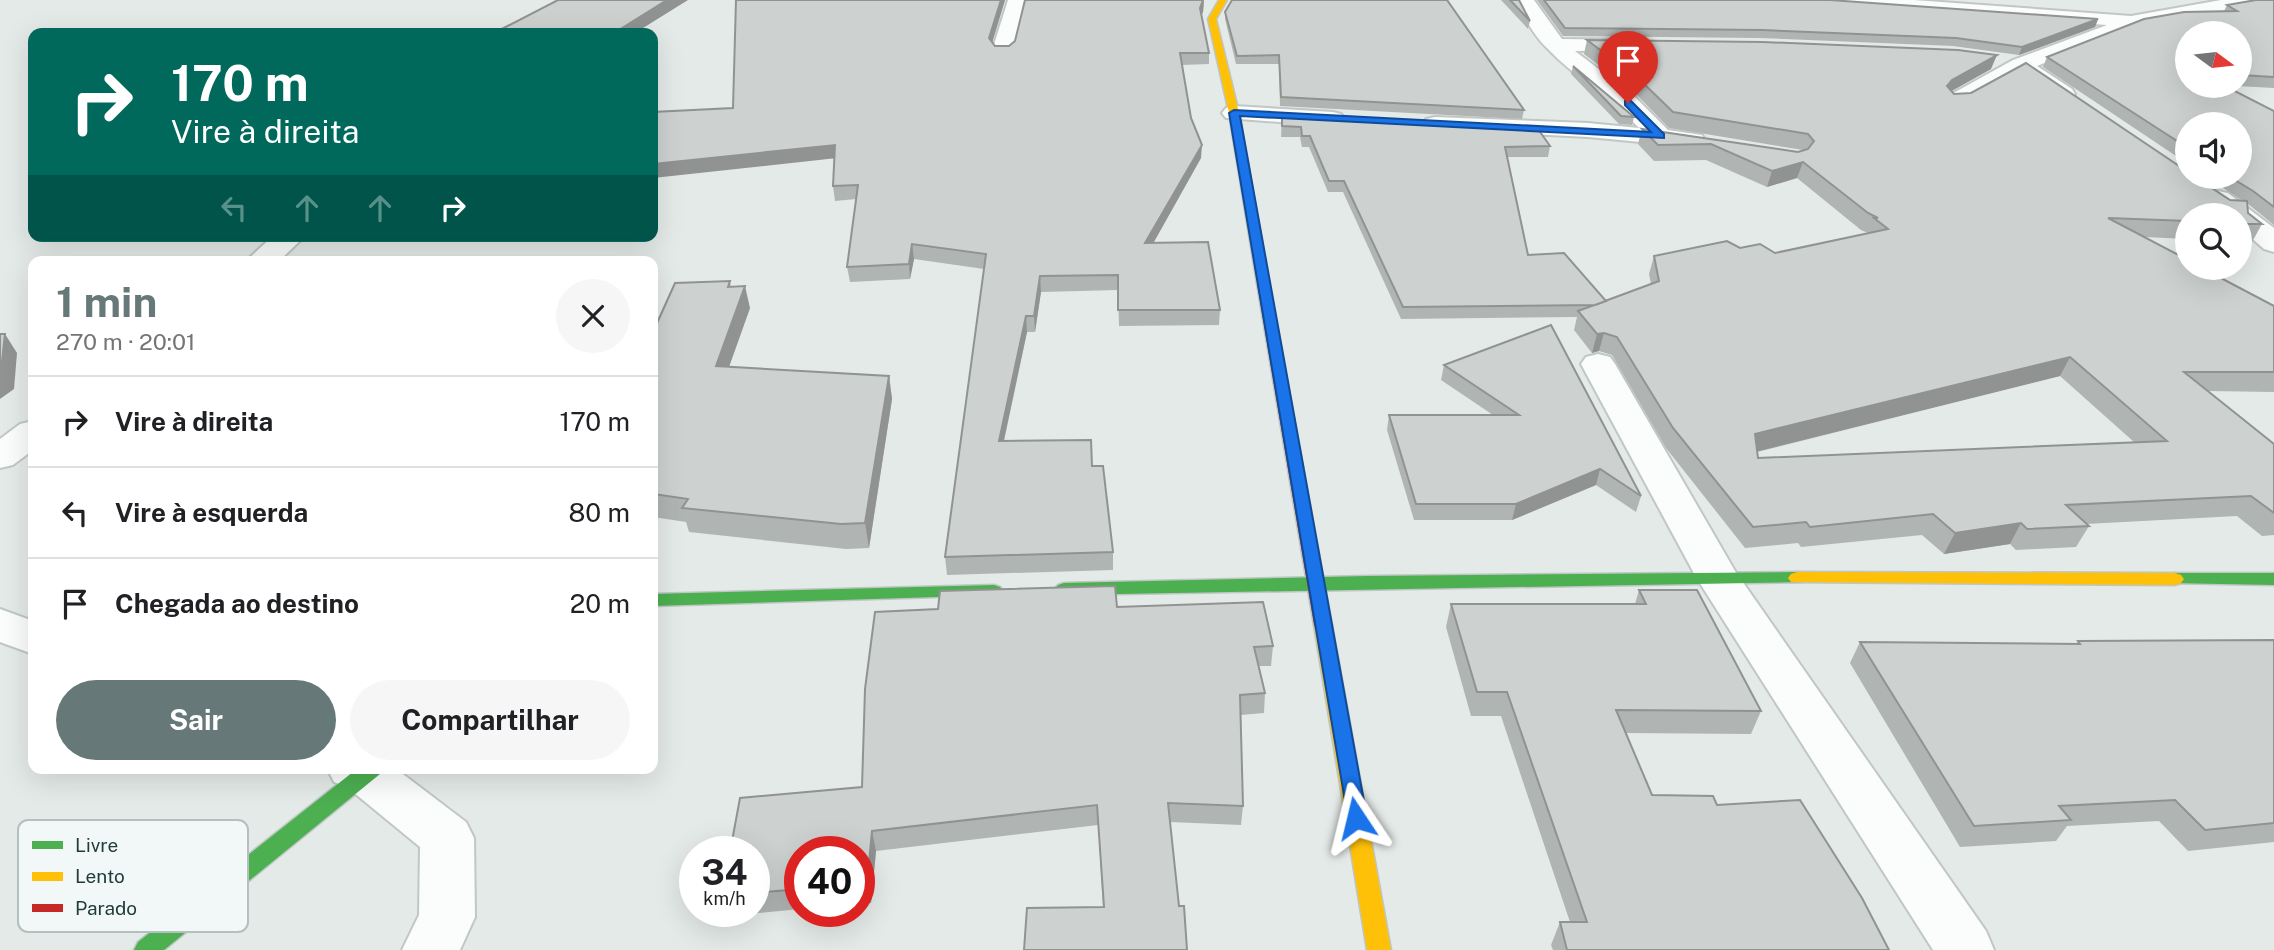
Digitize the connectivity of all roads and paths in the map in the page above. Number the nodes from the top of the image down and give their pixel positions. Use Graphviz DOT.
graph roads {
  1 [pos="1017,0"];
  2 [pos="1223,0"];
  3 [pos="1829,0"];
  4 [pos="2252,0"];
  5 [pos="1527,4"];
  6 [pos="2274,11"];
  7 [pos="2134,21"];
  8 [pos="1655,44"];
  9 [pos="1555,45"];
  10 [pos="1003,51"];
  11 [pos="1995,61"];
  12 [pos="2021,65"];
  13 [pos="1956,101"];
  14 [pos="2077,104"];
  15 [pos="1234,113"];
  16 [pos="1355,120"];
  17 [pos="1409,123"];
  18 [pos="1660,136"];
  19 [pos="1720,145"];
  20 [pos="2202,189"];
  21 [pos="284,242"];
  22 [pos="2274,243"];
  23 [pos="267,256"];
  24 [pos="1598,364"];
  25 [pos="28,436"];
  26 [pos="0,457"];
  27 [pos="1717,577"];
  28 [pos="2274,579"];
  29 [pos="1315,582"];
  30 [pos="1053,589"];
  31 [pos="1011,590"];
  32 [pos="658,600"];
  33 [pos="0,625"];
  34 [pos="28,636"];
  35 [pos="358,774"];
  36 [pos="368,774"];
  37 [pos="248,865"];
  38 [pos="168,932"];
  39 [pos="146,950"];
  40 [pos="431,950"];
  41 [pos="1379,950"];
  42 [pos="1965,950"];
  1 -- 10 [label="street"];
  2 -- 15 [label="street"];
  3 -- 7 [label="street"];
  4 -- 6 [label="street"];
  4 -- 7 [label="street"];
  5 -- 9 [label="street"];
  7 -- 12 [label="street"];
  8 -- 9 [label="street"];
  9 -- 18 [label="street"];
  11 -- 12 [label="street"];
  12 -- 13 [label="street"];
  12 -- 14 [label="street"];
  15 -- 16 [label="street"];
  15 -- 29 [label="street"];
  17 -- 18 [label="street"];
  18 -- 19 [label="street"];
  20 -- 22 [label="street"];
  21 -- 23 [label="street"];
  24 -- 27 [label="street"];
  25 -- 26 [label="street"];
  27 -- 28 [label="street"];
  27 -- 29 [label="street"];
  27 -- 42 [label="street"];
  29 -- 30 [label="street"];
  29 -- 41 [label="street"];
  31 -- 32 [label="street"];
  33 -- 34 [label="street"];
  35 -- 37 [label="street"];
  36 -- 40 [label="street"];
  38 -- 39 [label="street"];
}
